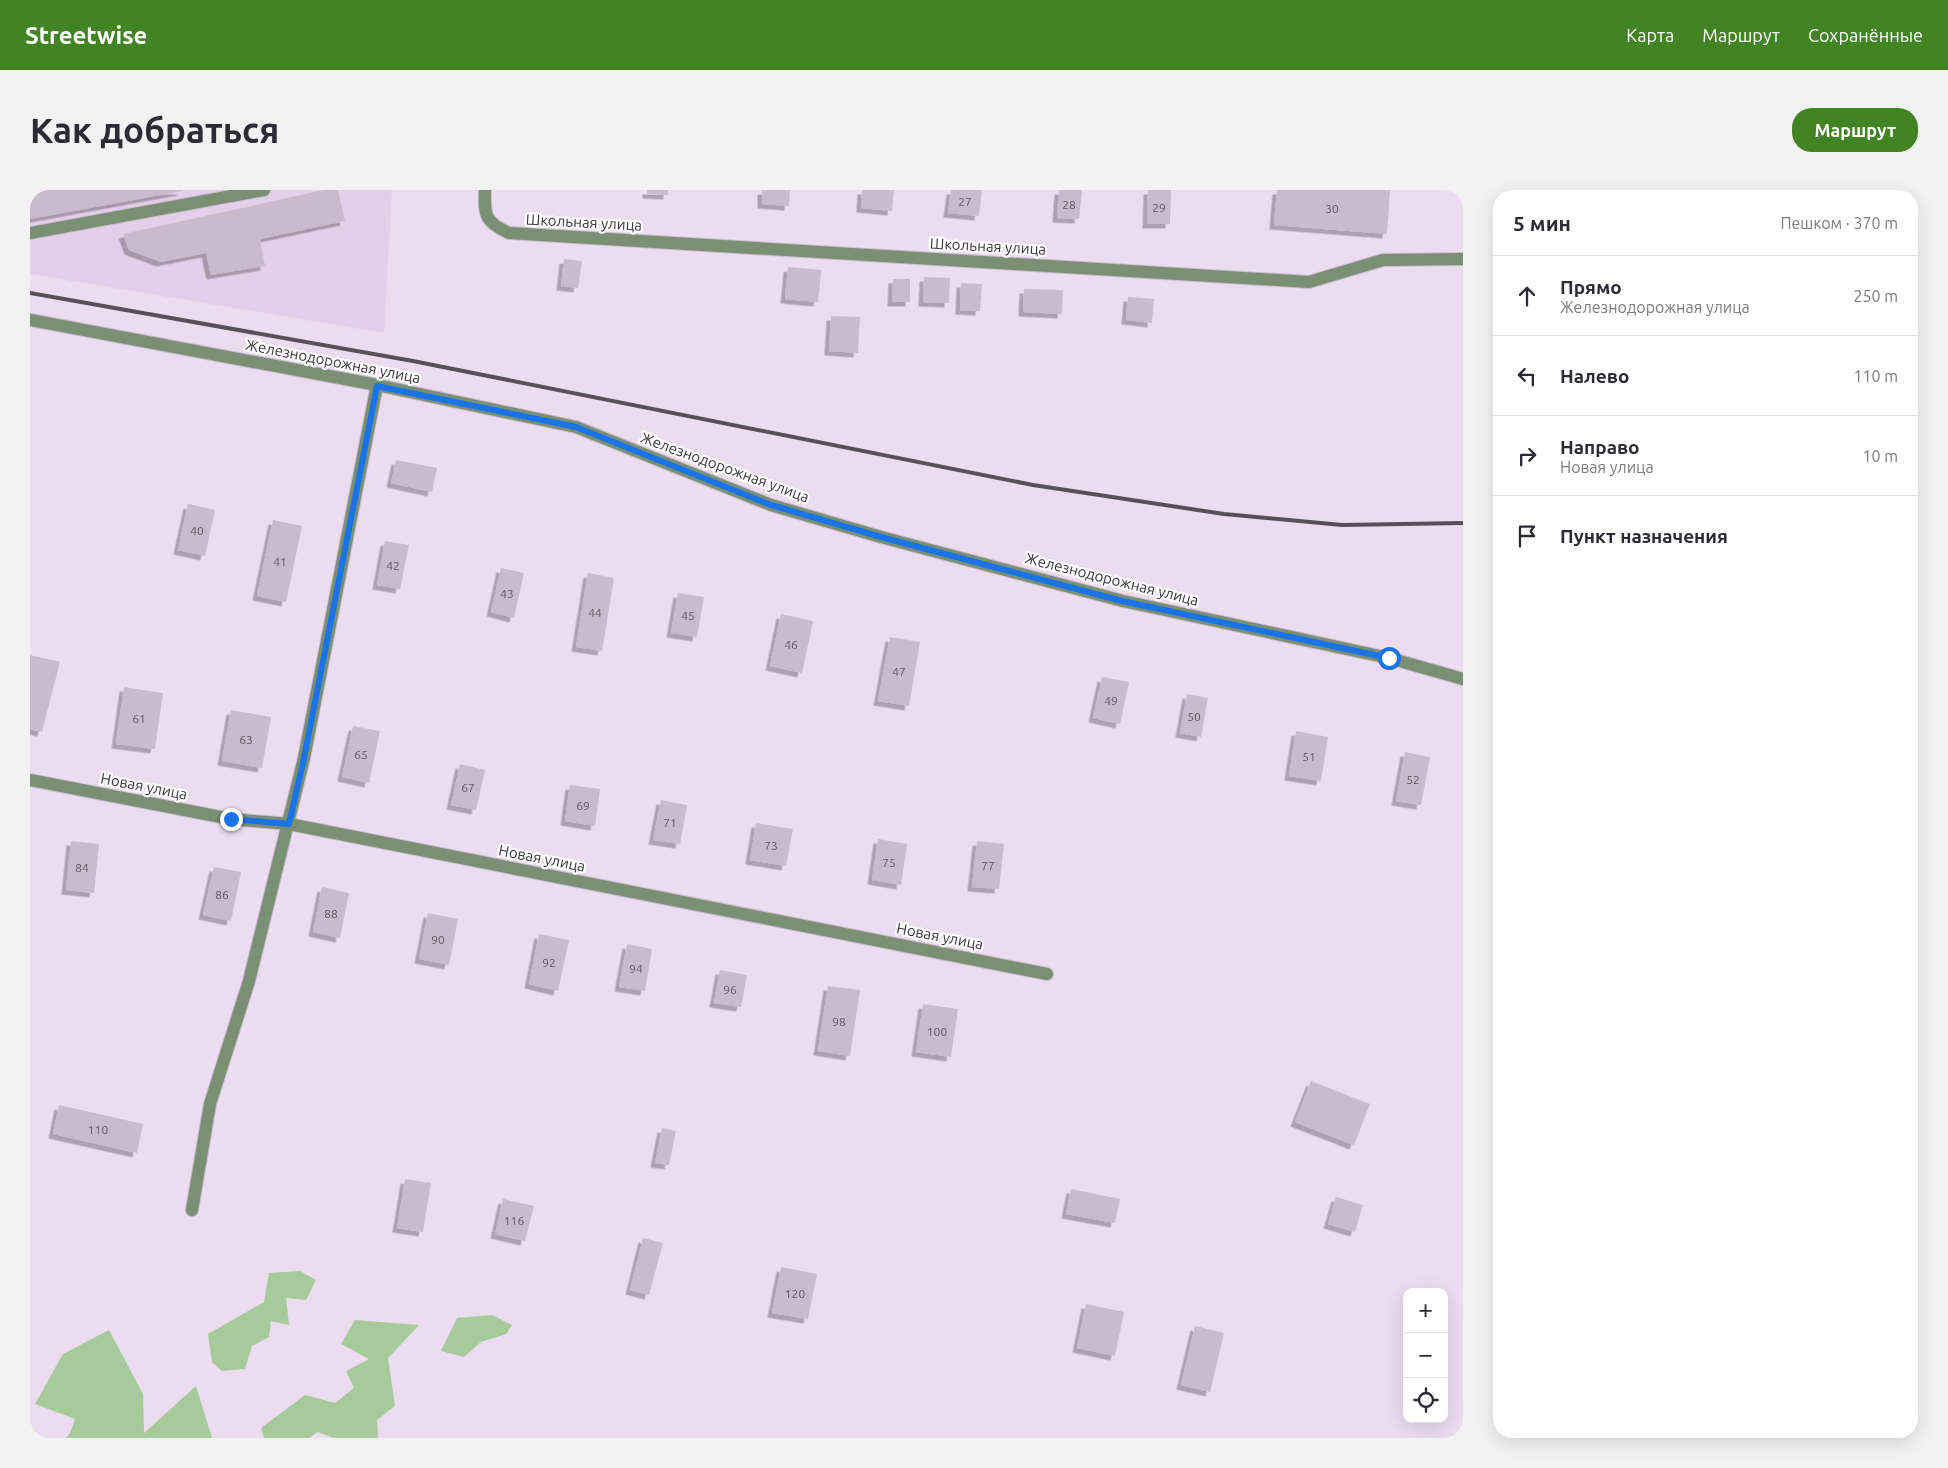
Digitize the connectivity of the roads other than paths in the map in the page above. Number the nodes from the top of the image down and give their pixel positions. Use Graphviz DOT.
graph roads {
  1 [pos="264,190"];
  2 [pos="485,190"];
  3 [pos="30,234"];
  4 [pos="1463,259"];
  5 [pos="30,320"];
  6 [pos="377,386"];
  7 [pos="1463,679"];
  8 [pos="30,780"];
  9 [pos="289,824"];
  10 [pos="1047,974"];
  11 [pos="192,1210"];
  1 -- 3 [label="street"];
  2 -- 4 [label="street, Школьная улица"];
  5 -- 6 [label="street, Железнодорожная улица"];
  6 -- 7 [label="street, Железнодорожная улица"];
  6 -- 9 [label="street"];
  8 -- 9 [label="street, Новая улица"];
  9 -- 10 [label="street, Новая улица"];
  9 -- 11 [label="street"];
}
